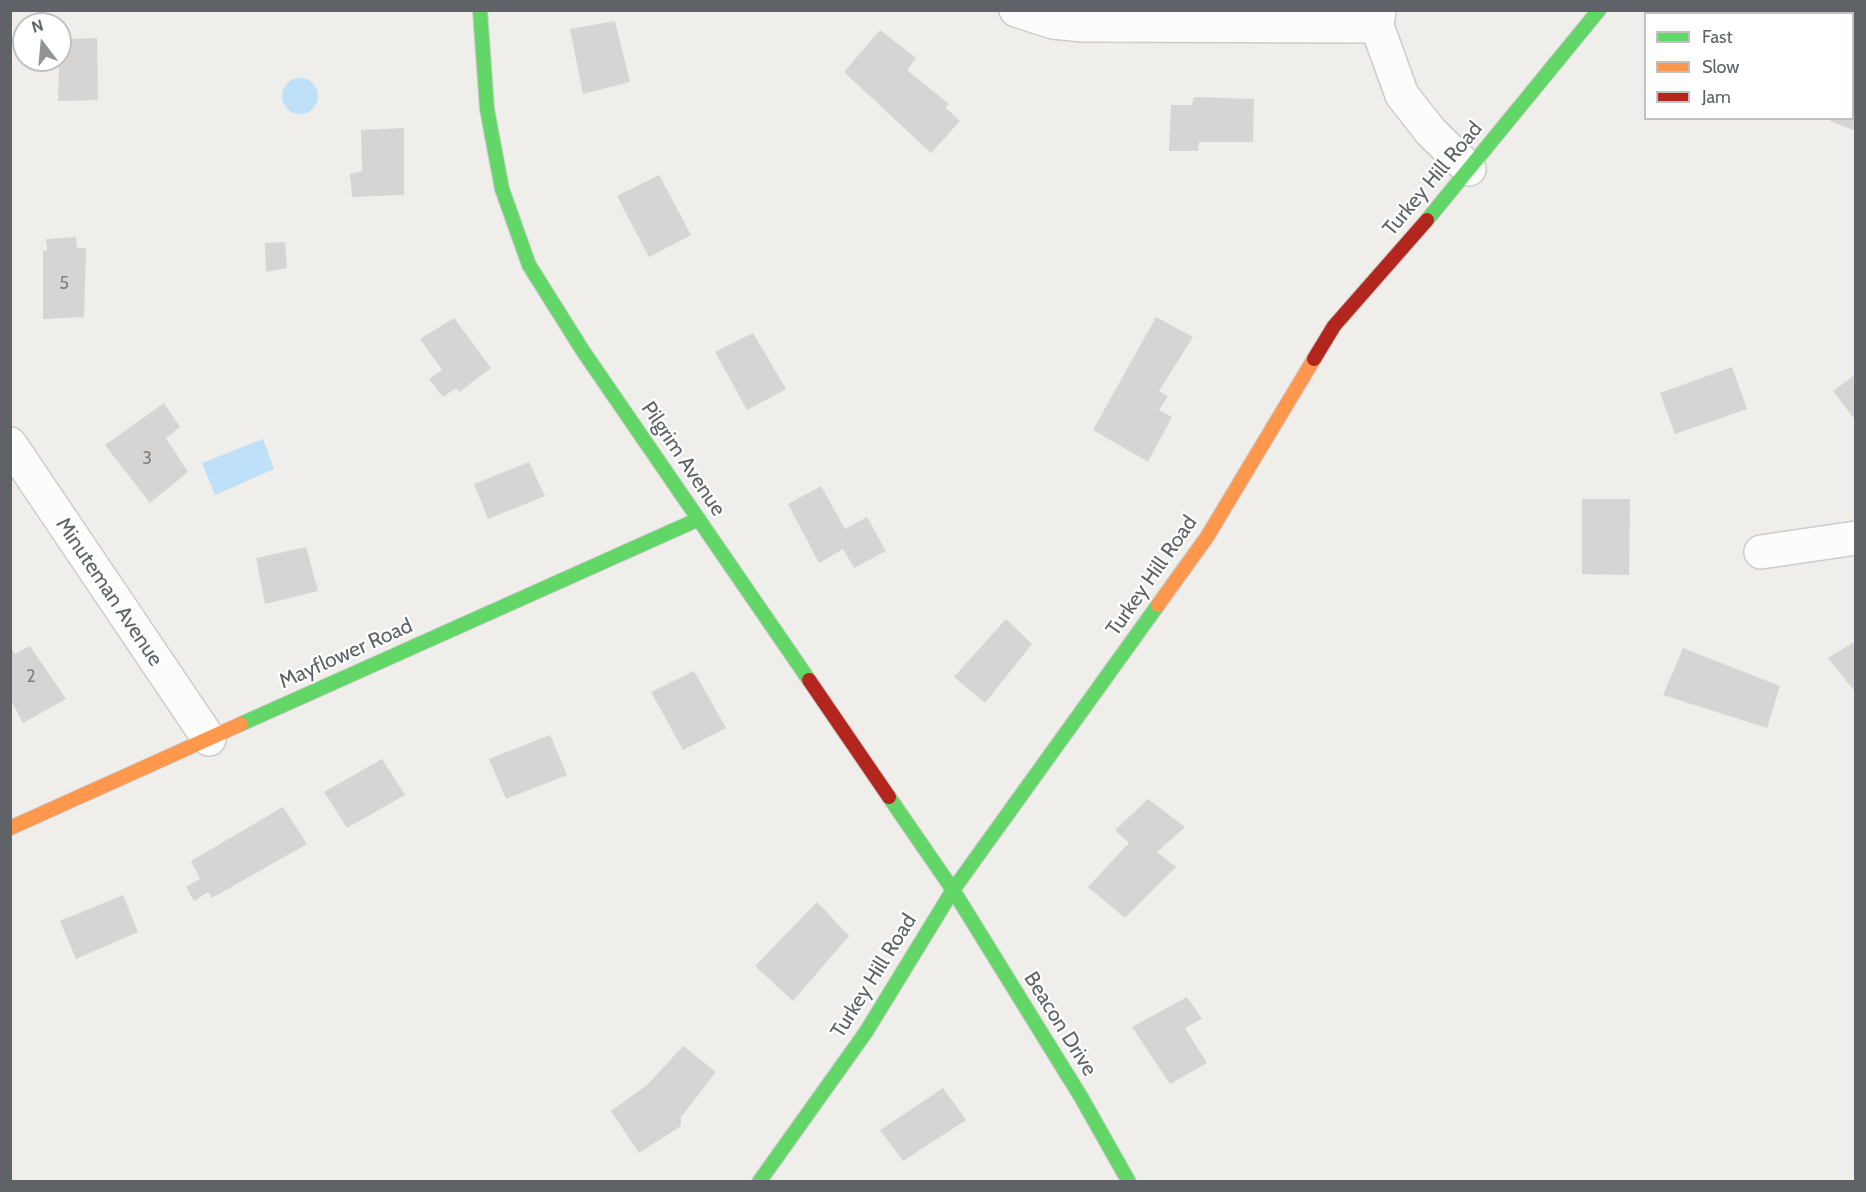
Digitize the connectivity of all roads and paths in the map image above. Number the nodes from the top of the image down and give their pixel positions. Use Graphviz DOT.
graph roads {
  1 [pos="480,10"];
  2 [pos="1016,10"];
  3 [pos="1599,10"];
  4 [pos="1378,18"];
  5 [pos="1469,170"];
  6 [pos="10,444"];
  7 [pos="699,519"];
  8 [pos="1856,538"];
  9 [pos="1761,552"];
  10 [pos="209,739"];
  11 [pos="10,828"];
  12 [pos="953,890"];
  13 [pos="759,1182"];
  14 [pos="1129,1182"];
  1 -- 7 [label="street, Pilgrim Avenue"];
  2 -- 4 [label="street"];
  3 -- 5 [label="street, Turkey Hill Road"];
  4 -- 5 [label="street"];
  5 -- 12 [label="street, Turkey Hill Road"];
  6 -- 10 [label="street, Minuteman Avenue"];
  7 -- 10 [label="street, Mayflower Road"];
  7 -- 12 [label="street, Pilgrim Avenue"];
  8 -- 9 [label="street"];
  10 -- 11 [label="street, Mayflower Road"];
  12 -- 13 [label="street, Turkey Hill Road"];
  12 -- 14 [label="street, Beacon Drive"];
}
